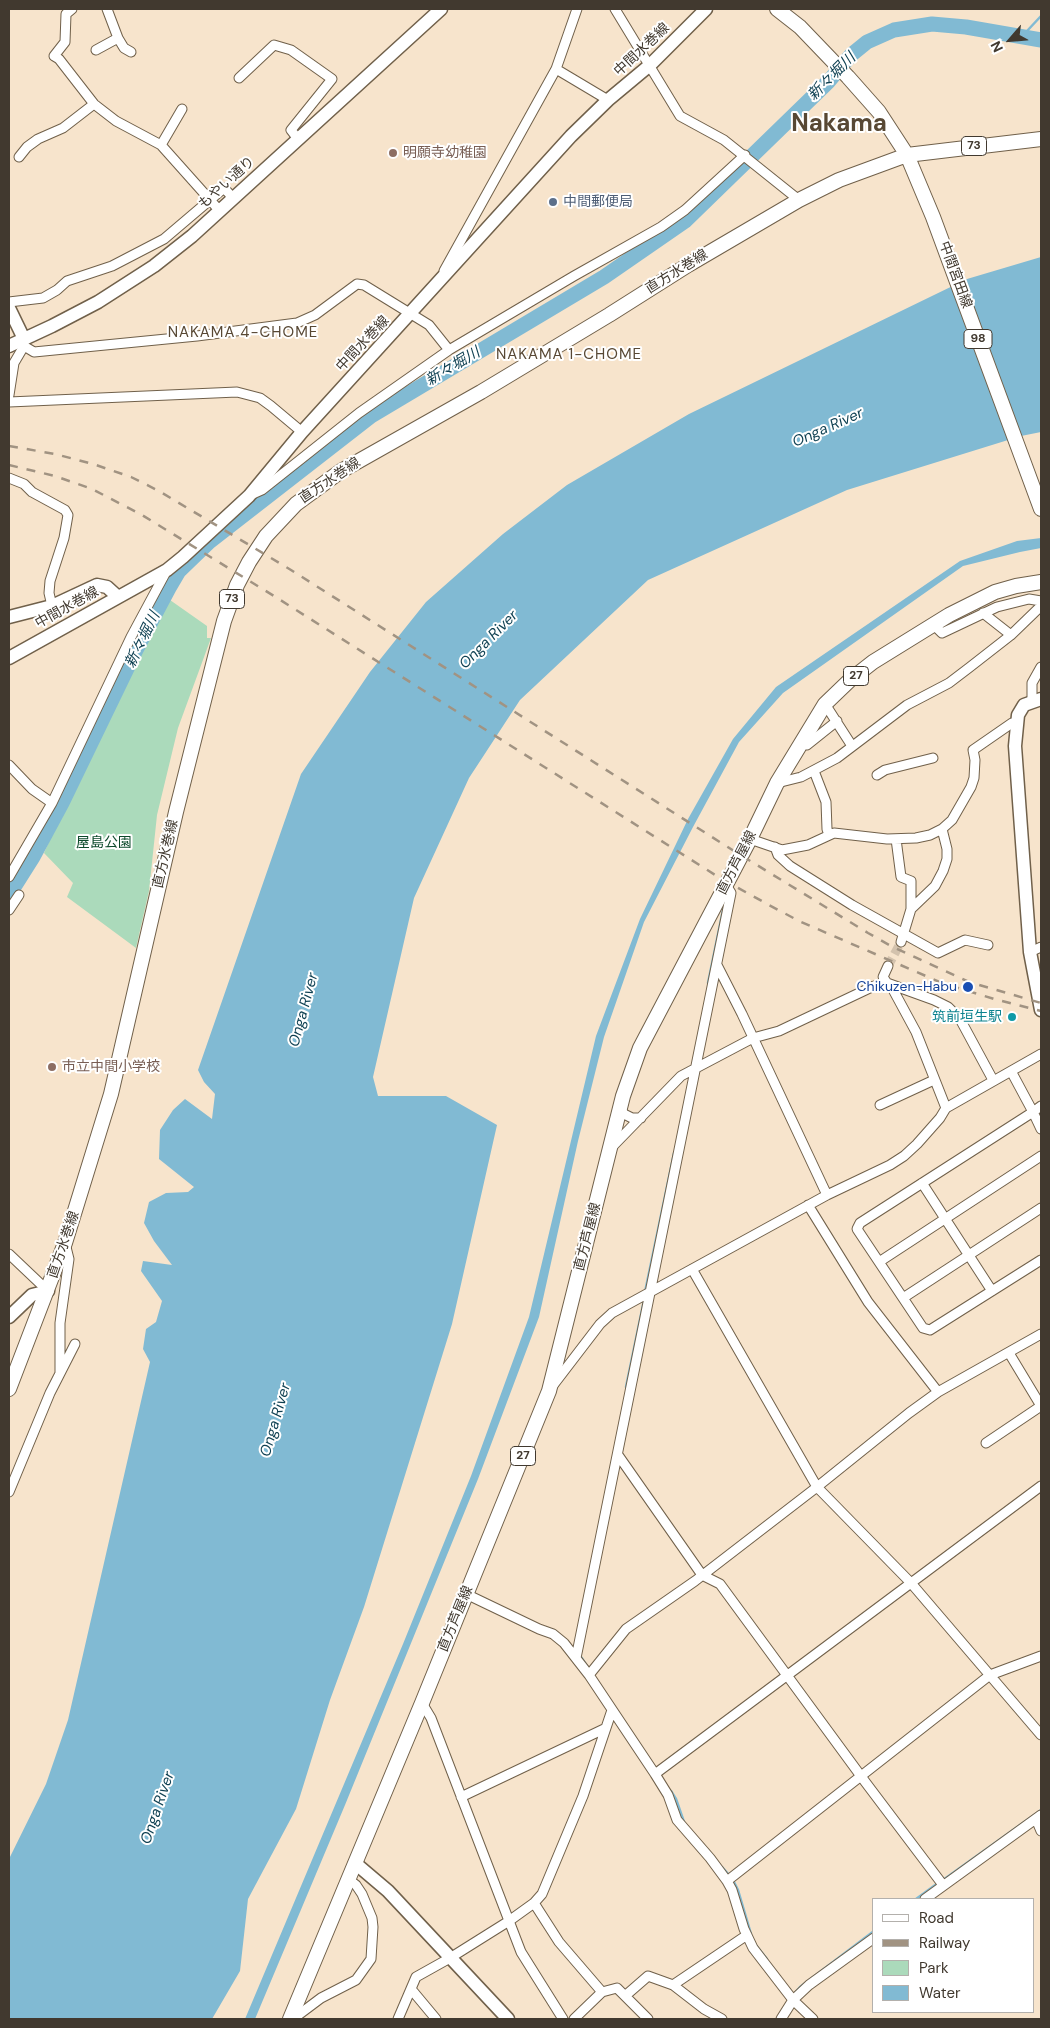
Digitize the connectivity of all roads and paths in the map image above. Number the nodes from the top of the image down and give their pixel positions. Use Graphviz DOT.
graph roads {
  1 [pos="72,9"];
  2 [pos="108,9"];
  3 [pos="441,9"];
  4 [pos="577,9"];
  5 [pos="615,9"];
  6 [pos="706,9"];
  7 [pos="777,9"];
  8 [pos="118,38"];
  9 [pos="96,50"];
  10 [pos="132,52"];
  11 [pos="650,65"];
  12 [pos="556,69"];
  13 [pos="239,78"];
  14 [pos="608,100"];
  15 [pos="94,104"];
  16 [pos="182,109"];
  17 [pos="298,139"];
  18 [pos="1041,139"];
  19 [pos="161,145"];
  20 [pos="745,155"];
  21 [pos="908,155"];
  22 [pos="19,157"];
  23 [pos="233,198"];
  24 [pos="210,199"];
  25 [pos="799,200"];
  26 [pos="219,210"];
  27 [pos="438,282"];
  28 [pos="9,302"];
  29 [pos="9,308"];
  30 [pos="410,315"];
  31 [pos="12,321"];
  32 [pos="24,342"];
  33 [pos="9,346"];
  34 [pos="449,350"];
  35 [pos="9,395"];
  36 [pos="9,402"];
  37 [pos="302,432"];
  38 [pos="9,478"];
  39 [pos="249,496"];
  40 [pos="1041,509"];
  41 [pos="167,570"];
  42 [pos="1041,582"];
  43 [pos="118,597"];
  44 [pos="1041,601"];
  45 [pos="52,606"];
  46 [pos="1041,606"];
  47 [pos="983,613"];
  48 [pos="9,617"];
  49 [pos="934,625"];
  50 [pos="1011,635"];
  51 [pos="9,658"];
  52 [pos="1041,667"];
  53 [pos="1037,700"];
  54 [pos="825,704"];
  55 [pos="837,721"];
  56 [pos="1016,723"];
  57 [pos="807,745"];
  58 [pos="852,746"];
  59 [pos="933,758"];
  60 [pos="9,765"];
  61 [pos="814,771"];
  62 [pos="877,775"];
  63 [pos="777,783"];
  64 [pos="52,803"];
  65 [pos="942,829"];
  66 [pos="829,836"];
  67 [pos="750,839"];
  68 [pos="896,839"];
  69 [pos="775,847"];
  70 [pos="9,877"];
  71 [pos="726,885"];
  72 [pos="19,895"];
  73 [pos="910,908"];
  74 [pos="9,910"];
  75 [pos="903,938"];
  76 [pos="988,945"];
  77 [pos="1036,949"];
  78 [pos="717,965"];
  79 [pos="888,966"];
  80 [pos="888,984"];
  81 [pos="1041,1010"];
  82 [pos="753,1038"];
  83 [pos="1041,1054"];
  84 [pos="696,1067"];
  85 [pos="1011,1071"];
  86 [pos="934,1080"];
  87 [pos="993,1080"];
  88 [pos="880,1105"];
  89 [pos="1041,1106"];
  90 [pos="620,1108"];
  91 [pos="946,1108"];
  92 [pos="1033,1112"];
  93 [pos="641,1118"];
  94 [pos="1041,1129"];
  95 [pos="611,1148"];
  96 [pos="1041,1157"];
  97 [pos="922,1184"];
  98 [pos="827,1195"];
  99 [pos="808,1205"];
  100 [pos="1041,1208"];
  101 [pos="946,1219"];
  102 [pos="65,1243"];
  103 [pos="9,1254"];
  104 [pos="969,1255"];
  105 [pos="1041,1260"];
  106 [pos="879,1262"];
  107 [pos="692,1269"];
  108 [pos="652,1290"];
  109 [pos="48,1291"];
  110 [pos="992,1291"];
  111 [pos="903,1298"];
  112 [pos="9,1317"];
  113 [pos="1041,1334"];
  114 [pos="74,1344"];
  115 [pos="1009,1354"];
  116 [pos="60,1374"];
  117 [pos="9,1389"];
  118 [pos="549,1391"];
  119 [pos="938,1392"];
  120 [pos="1041,1406"];
  121 [pos="986,1444"];
  122 [pos="618,1455"];
  123 [pos="1041,1486"];
  124 [pos="817,1487"];
  125 [pos="9,1492"];
  126 [pos="702,1574"];
  127 [pos="911,1583"];
  128 [pos="466,1594"];
  129 [pos="1041,1656"];
  130 [pos="576,1658"];
  131 [pos="589,1675"];
  132 [pos="789,1675"];
  133 [pos="990,1675"];
  134 [pos="422,1703"];
  135 [pos="612,1710"];
  136 [pos="606,1728"];
  137 [pos="1041,1735"];
  138 [pos="655,1774"];
  139 [pos="861,1776"];
  140 [pos="460,1797"];
  141 [pos="1038,1817"];
  142 [pos="1041,1831"];
  143 [pos="355,1863"];
  144 [pos="348,1879"];
  145 [pos="727,1881"];
  146 [pos="943,1885"];
  147 [pos="926,1898"];
  148 [pos="534,1904"];
  149 [pos="509,1921"];
  150 [pos="747,1935"];
  151 [pos="872,1939"];
  152 [pos="450,1958"];
  153 [pos="673,1985"];
  154 [pos="411,1989"];
  155 [pos="602,1992"];
  156 [pos="625,1996"];
  157 [pos="793,2000"];
  158 [pos="291,2017"];
  159 [pos="398,2019"];
  160 [pos="436,2019"];
  161 [pos="508,2019"];
  162 [pos="562,2019"];
  163 [pos="574,2019"];
  164 [pos="648,2019"];
  165 [pos="722,2019"];
  166 [pos="781,2019"];
  167 [pos="813,2019"];
  1 -- 15 [label="street"];
  2 -- 8 [label="street"];
  3 -- 17 [label="street, もやい通り"];
  4 -- 12 [label="street"];
  5 -- 11 [label="street"];
  6 -- 11 [label="street, 中間水巻線"];
  7 -- 21 [label="main road, 中間宮田線"];
  8 -- 9 [label="street"];
  8 -- 10 [label="street"];
  11 -- 14 [label="street, 中間水巻線"];
  11 -- 20 [label="street"];
  12 -- 14 [label="street"];
  12 -- 27 [label="street"];
  13 -- 17 [label="street"];
  14 -- 27 [label="street, 中間水巻線"];
  15 -- 19 [label="street"];
  15 -- 22 [label="street"];
  16 -- 19 [label="street"];
  17 -- 23 [label="street, もやい通り"];
  18 -- 21 [label="main road, 直方水巻線 / 73"];
  19 -- 24 [label="street"];
  20 -- 25 [label="street"];
  20 -- 34 [label="street"];
  21 -- 25 [label="main road, 直方水巻線 / 73"];
  21 -- 40 [label="main road, 中間宮田線 / 98"];
  23 -- 24 [label="street"];
  23 -- 26 [label="street, もやい通り"];
  24 -- 26 [label="street"];
  24 -- 28 [label="street"];
  25 -- 102 [label="main road, 直方水巻線 / 73"];
  26 -- 32 [label="street, もやい通り"];
  27 -- 30 [label="street, 中間水巻線"];
  29 -- 31 [label="street"];
  30 -- 32 [label="street"];
  30 -- 34 [label="street"];
  30 -- 37 [label="street, 中間水巻線"];
  31 -- 32 [label="street"];
  32 -- 33 [label="street, もやい通り"];
  32 -- 35 [label="street"];
  34 -- 39 [label="street"];
  36 -- 37 [label="street"];
  37 -- 39 [label="street, 中間水巻線"];
  38 -- 45 [label="street"];
  39 -- 41 [label="street, 中間水巻線"];
  41 -- 43 [label="street, 中間水巻線"];
  41 -- 64 [label="street"];
  42 -- 49 [label="main road, 直方芦屋線 / 27"];
  43 -- 45 [label="street"];
  43 -- 51 [label="street, 中間水巻線"];
  44 -- 47 [label="street"];
  45 -- 48 [label="street"];
  46 -- 50 [label="street"];
  47 -- 49 [label="street"];
  47 -- 50 [label="street"];
  49 -- 54 [label="main road, 直方芦屋線 / 27"];
  50 -- 58 [label="street"];
  52 -- 53 [label="street"];
  53 -- 56 [label="street"];
  54 -- 55 [label="street"];
  54 -- 63 [label="main road, 直方芦屋線 / 27"];
  55 -- 57 [label="street"];
  55 -- 58 [label="street"];
  56 -- 65 [label="street"];
  56 -- 77 [label="street"];
  58 -- 61 [label="street"];
  59 -- 62 [label="street"];
  60 -- 64 [label="street"];
  61 -- 63 [label="street"];
  61 -- 66 [label="street"];
  63 -- 67 [label="main road, 直方芦屋線 / 27"];
  64 -- 70 [label="street"];
  65 -- 68 [label="street"];
  65 -- 73 [label="street"];
  66 -- 68 [label="street"];
  66 -- 69 [label="street"];
  67 -- 69 [label="street"];
  67 -- 71 [label="main road, 直方芦屋線 / 27"];
  68 -- 73 [label="street"];
  69 -- 75 [label="street"];
  71 -- 78 [label="street"];
  71 -- 90 [label="main road, 直方芦屋線 / 27"];
  72 -- 74 [label="street"];
  73 -- 75 [label="street"];
  75 -- 76 [label="street"];
  77 -- 81 [label="street"];
  78 -- 82 [label="street"];
  78 -- 84 [label="street"];
  79 -- 80 [label="street"];
  80 -- 82 [label="street"];
  80 -- 86 [label="street"];
  80 -- 87 [label="street"];
  82 -- 84 [label="street"];
  82 -- 98 [label="street"];
  83 -- 85 [label="street"];
  84 -- 93 [label="street"];
  84 -- 108 [label="street"];
  85 -- 87 [label="street"];
  85 -- 92 [label="street"];
  86 -- 88 [label="street"];
  86 -- 91 [label="street"];
  87 -- 91 [label="street"];
  89 -- 92 [label="street"];
  90 -- 93 [label="street"];
  90 -- 95 [label="main road, 直方芦屋線 / 27"];
  91 -- 98 [label="street"];
  92 -- 94 [label="street"];
  92 -- 97 [label="street"];
  93 -- 95 [label="street"];
  95 -- 118 [label="main road, 直方芦屋線 / 27"];
  96 -- 101 [label="street"];
  97 -- 101 [label="street"];
  97 -- 106 [label="street"];
  98 -- 99 [label="street"];
  99 -- 107 [label="street"];
  99 -- 119 [label="street"];
  100 -- 104 [label="street"];
  101 -- 104 [label="street"];
  101 -- 106 [label="street"];
  102 -- 109 [label="main road, 直方水巻線 / 73"];
  102 -- 116 [label="street"];
  103 -- 109 [label="street"];
  104 -- 110 [label="street"];
  104 -- 111 [label="street"];
  105 -- 110 [label="street"];
  106 -- 111 [label="street"];
  107 -- 108 [label="street"];
  107 -- 124 [label="street"];
  108 -- 118 [label="street"];
  108 -- 122 [label="street"];
  109 -- 112 [label="street"];
  109 -- 117 [label="main road, 直方水巻線 / 73"];
  110 -- 111 [label="street"];
  113 -- 115 [label="street"];
  114 -- 116 [label="street"];
  115 -- 119 [label="street"];
  115 -- 120 [label="street"];
  116 -- 125 [label="street"];
  118 -- 128 [label="main road, 直方芦屋線 / 27"];
  119 -- 124 [label="street"];
  120 -- 121 [label="street"];
  122 -- 126 [label="street"];
  122 -- 130 [label="street"];
  123 -- 127 [label="street"];
  124 -- 126 [label="street"];
  124 -- 127 [label="street"];
  126 -- 131 [label="street"];
  126 -- 132 [label="street"];
  127 -- 132 [label="street"];
  127 -- 133 [label="street"];
  128 -- 130 [label="street"];
  128 -- 134 [label="main road, 直方芦屋線 / 27"];
  129 -- 133 [label="street"];
  130 -- 131 [label="street"];
  131 -- 135 [label="street"];
  132 -- 138 [label="street"];
  132 -- 139 [label="street"];
  133 -- 137 [label="street"];
  133 -- 139 [label="street"];
  134 -- 140 [label="street"];
  134 -- 143 [label="main road, 直方芦屋線 / 27"];
  135 -- 136 [label="street"];
  135 -- 138 [label="street"];
  136 -- 140 [label="street"];
  136 -- 148 [label="street"];
  138 -- 145 [label="street"];
  139 -- 145 [label="street"];
  139 -- 146 [label="street"];
  140 -- 149 [label="street"];
  141 -- 142 [label="street"];
  141 -- 146 [label="street"];
  143 -- 144 [label="main road, 直方芦屋線 / 27"];
  143 -- 152 [label="street"];
  144 -- 158 [label="main road, 直方芦屋線 / 27"];
  144 -- 158 [label="street"];
  145 -- 150 [label="street"];
  146 -- 147 [label="street"];
  148 -- 149 [label="street"];
  148 -- 155 [label="street"];
  149 -- 152 [label="street"];
  149 -- 162 [label="street"];
  150 -- 153 [label="street"];
  150 -- 157 [label="street"];
  151 -- 157 [label="street"];
  152 -- 154 [label="street"];
  152 -- 161 [label="street"];
  153 -- 156 [label="street"];
  153 -- 165 [label="street"];
  154 -- 159 [label="street"];
  154 -- 160 [label="street"];
  155 -- 156 [label="street"];
  155 -- 163 [label="street"];
  156 -- 164 [label="street"];
  157 -- 166 [label="street"];
  157 -- 167 [label="street"];
}
